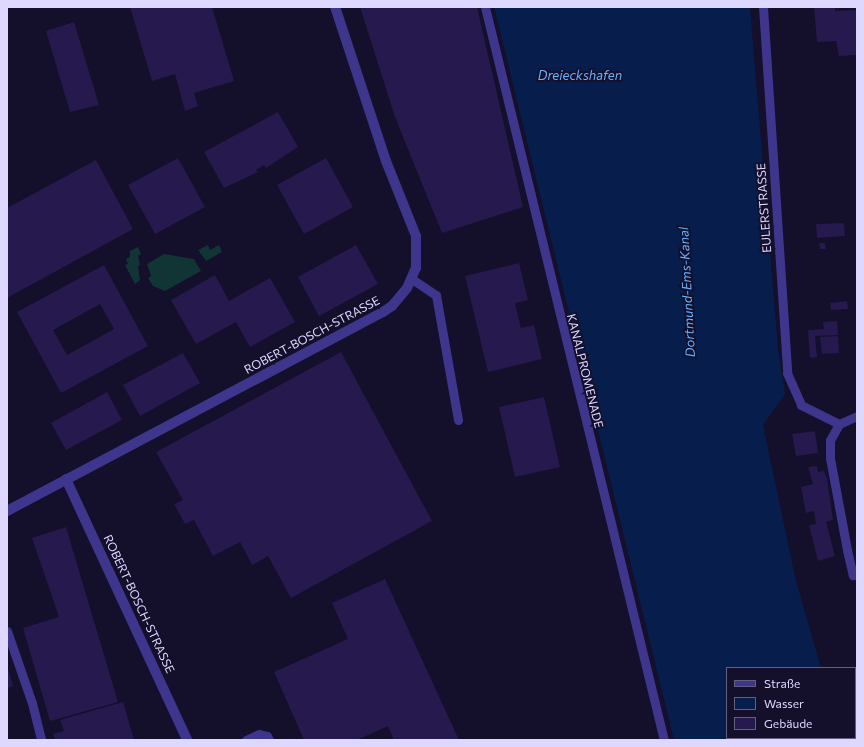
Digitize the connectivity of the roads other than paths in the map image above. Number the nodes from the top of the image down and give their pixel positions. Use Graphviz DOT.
graph roads {
  1 [pos="334,7"];
  2 [pos="485,7"];
  3 [pos="763,7"];
  4 [pos="412,280"];
  5 [pos="857,416"];
  6 [pos="458,420"];
  7 [pos="839,424"];
  8 [pos="66,479"];
  9 [pos="7,512"];
  10 [pos="857,575"];
  11 [pos="7,631"];
  12 [pos="41,740"];
  13 [pos="187,740"];
  14 [pos="246,740"];
  15 [pos="269,740"];
  16 [pos="664,740"];
  1 -- 4 [label="street, ROBERT-BOSCH-STRASSE"];
  2 -- 16 [label="lane, KANALPROMENADE"];
  3 -- 7 [label="lane, EULERSTRASSE"];
  4 -- 6 [label="lane"];
  4 -- 8 [label="street, ROBERT-BOSCH-STRASSE"];
  5 -- 7 [label="lane"];
  7 -- 10 [label="lane"];
  8 -- 9 [label="street, ROBERT-BOSCH-STRASSE"];
  8 -- 13 [label="street, ROBERT-BOSCH-STRASSE"];
  11 -- 12 [label="lane"];
  14 -- 15 [label="lane"];
}
